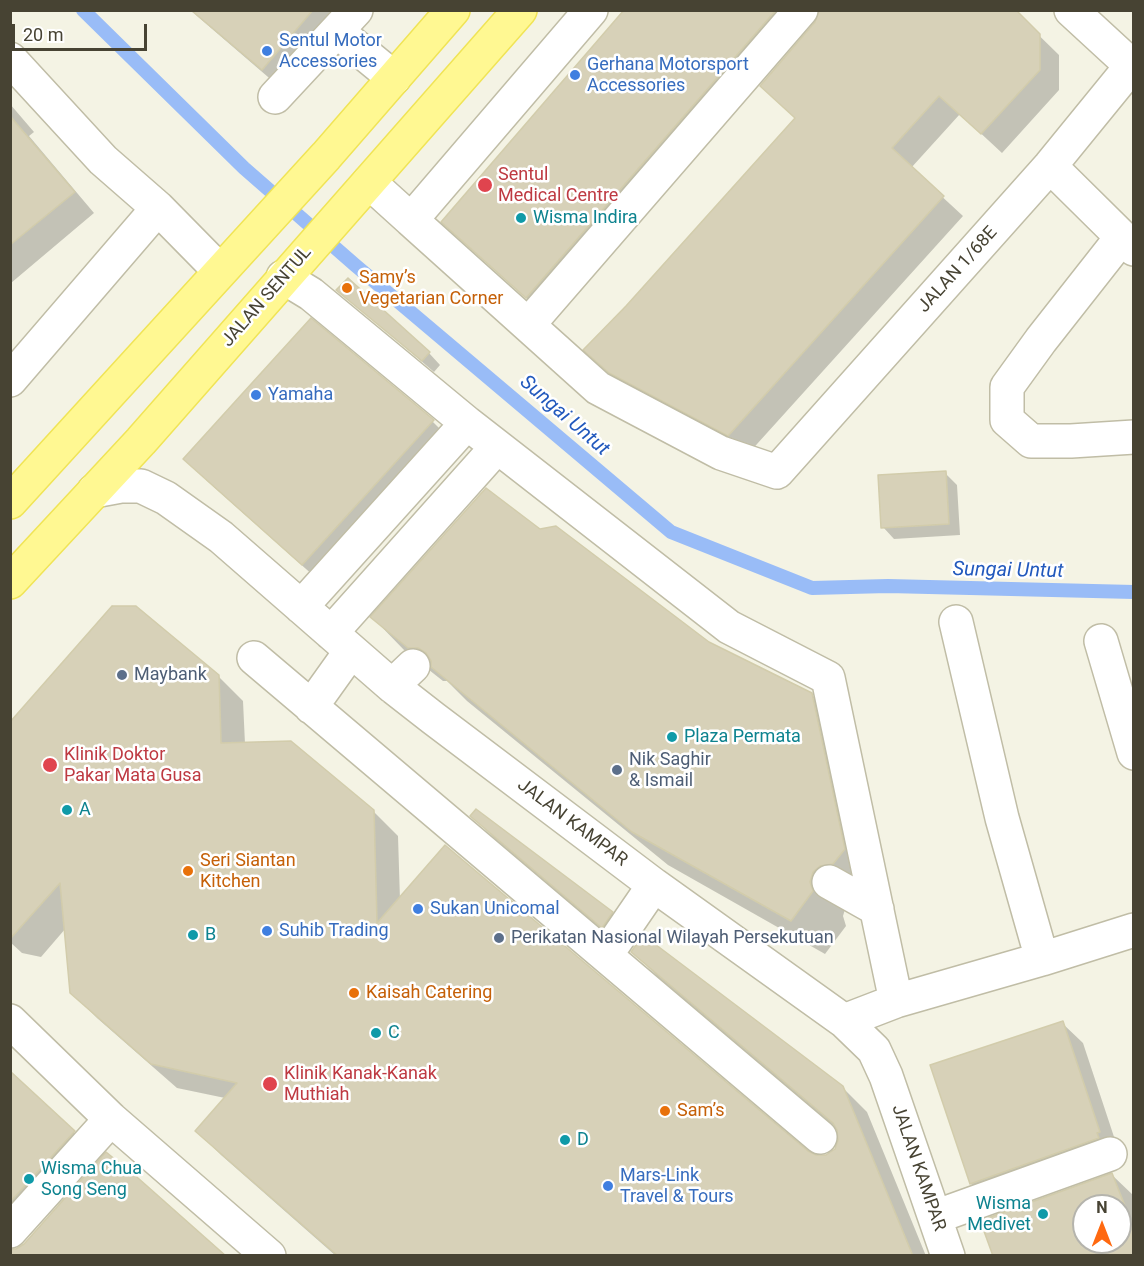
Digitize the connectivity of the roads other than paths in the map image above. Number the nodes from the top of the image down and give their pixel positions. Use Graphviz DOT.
graph roads {
  1 [pos="453,10"];
  2 [pos="520,10"];
  3 [pos="591,10"];
  4 [pos="801,10"];
  5 [pos="1071,10"];
  6 [pos="347,21"];
  7 [pos="10,59"];
  8 [pos="1133,66"];
  9 [pos="394,78"];
  10 [pos="275,97"];
  11 [pos="1050,166"];
  12 [pos="367,185"];
  13 [pos="158,208"];
  14 [pos="411,220"];
  15 [pos="1128,243"];
  16 [pos="220,271"];
  17 [pos="288,273"];
  18 [pos="528,324"];
  19 [pos="10,380"];
  20 [pos="467,423"];
  21 [pos="1134,437"];
  22 [pos="497,447"];
  23 [pos="94,491"];
  24 [pos="10,502"];
  25 [pos="10,582"];
  26 [pos="301,607"];
  27 [pos="956,622"];
  28 [pos="1101,641"];
  29 [pos="341,642"];
  30 [pos="254,658"];
  31 [pos="311,707"];
  32 [pos="1134,753"];
  33 [pos="829,882"];
  34 [pos="654,885"];
  35 [pos="877,909"];
  36 [pos="1134,930"];
  37 [pos="606,955"];
  38 [pos="1042,959"];
  39 [pos="896,1001"];
  40 [pos="10,1021"];
  41 [pos="844,1021"];
  42 [pos="111,1119"];
  43 [pos="820,1137"];
  44 [pos="1110,1154"];
  45 [pos="935,1217"];
  46 [pos="10,1232"];
  47 [pos="270,1256"];
  48 [pos="948,1256"];
  1 -- 9 [label="main road"];
  2 -- 12 [label="main road, JALAN SENTUL"];
  3 -- 14 [label="street"];
  4 -- 18 [label="street"];
  5 -- 8 [label="street"];
  6 -- 9 [label="street"];
  6 -- 10 [label="street"];
  7 -- 13 [label="street"];
  8 -- 11 [label="street, JALAN 1/68E"];
  9 -- 16 [label="main road"];
  11 -- 15 [label="street"];
  11 -- 18 [label="street, JALAN 1/68E"];
  12 -- 14 [label="street"];
  12 -- 17 [label="main road, JALAN SENTUL"];
  13 -- 16 [label="street"];
  13 -- 19 [label="street"];
  14 -- 18 [label="street"];
  15 -- 21 [label="street"];
  16 -- 24 [label="main road"];
  17 -- 20 [label="street"];
  17 -- 23 [label="main road, JALAN SENTUL"];
  20 -- 22 [label="street"];
  20 -- 26 [label="street"];
  22 -- 29 [label="street"];
  22 -- 35 [label="street"];
  23 -- 25 [label="main road, JALAN SENTUL"];
  23 -- 26 [label="street, JALAN KAMPAR"];
  26 -- 29 [label="street, JALAN KAMPAR"];
  27 -- 38 [label="street"];
  28 -- 32 [label="street"];
  29 -- 31 [label="street"];
  29 -- 34 [label="street, JALAN KAMPAR"];
  30 -- 31 [label="street"];
  31 -- 37 [label="street"];
  33 -- 35 [label="street"];
  34 -- 37 [label="street"];
  34 -- 41 [label="street, JALAN KAMPAR"];
  35 -- 39 [label="street"];
  36 -- 38 [label="street"];
  37 -- 43 [label="street"];
  38 -- 39 [label="street"];
  39 -- 41 [label="street"];
  40 -- 42 [label="street"];
  41 -- 45 [label="street, JALAN KAMPAR"];
  42 -- 46 [label="street"];
  42 -- 47 [label="street"];
  44 -- 45 [label="street"];
  45 -- 48 [label="street, JALAN KAMPAR"];
}
